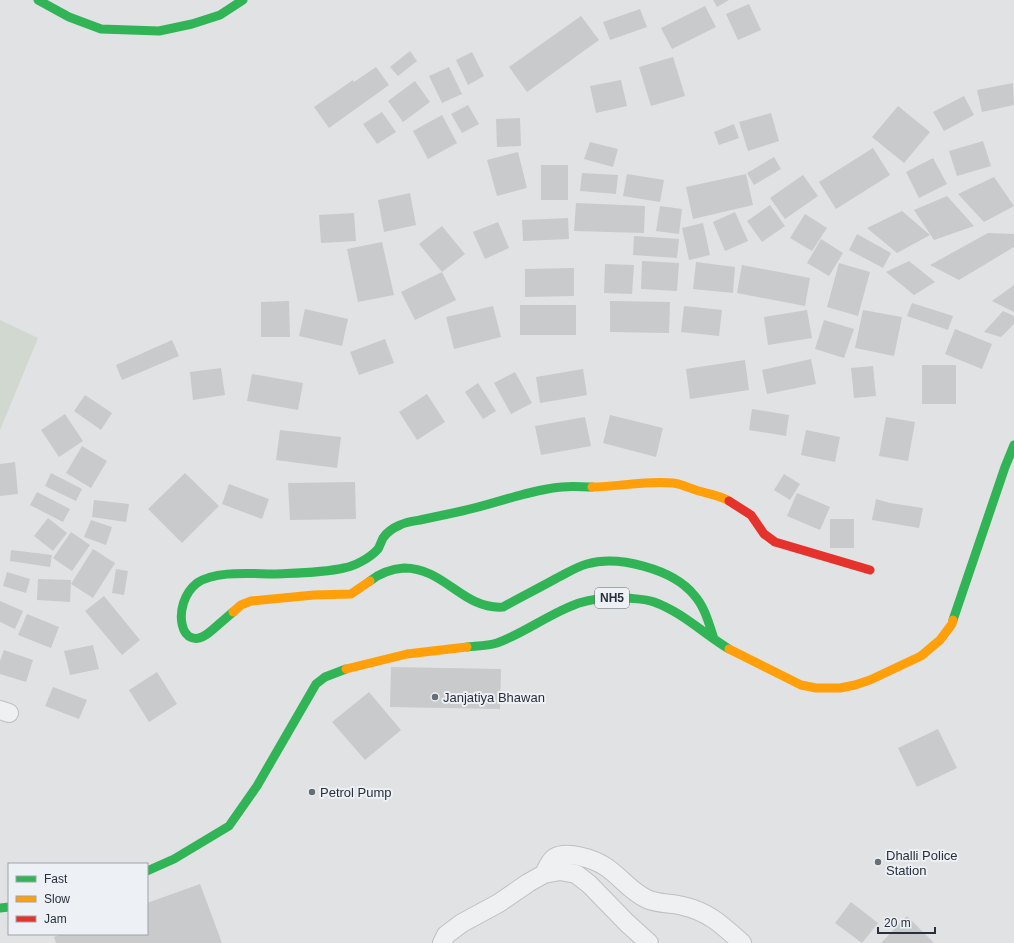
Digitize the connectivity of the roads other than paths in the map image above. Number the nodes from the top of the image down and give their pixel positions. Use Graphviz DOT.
graph roads {
  1 [pos="38,0"];
  2 [pos="243,0"];
  3 [pos="1014,445"];
  4 [pos="870,570"];
  5 [pos="714,639"];
  6 [pos="148,871"];
  7 [pos="544,874"];
  8 [pos="442,943"];
  9 [pos="649,943"];
  10 [pos="742,943"];
  1 -- 2 [label="main road"];
  3 -- 5 [label="main road, NH5"];
  4 -- 5 [label="main road"];
  5 -- 6 [label="main road, NH5"];
  7 -- 8 [label="street"];
  7 -- 9 [label="street"];
  7 -- 10 [label="street"];
}
